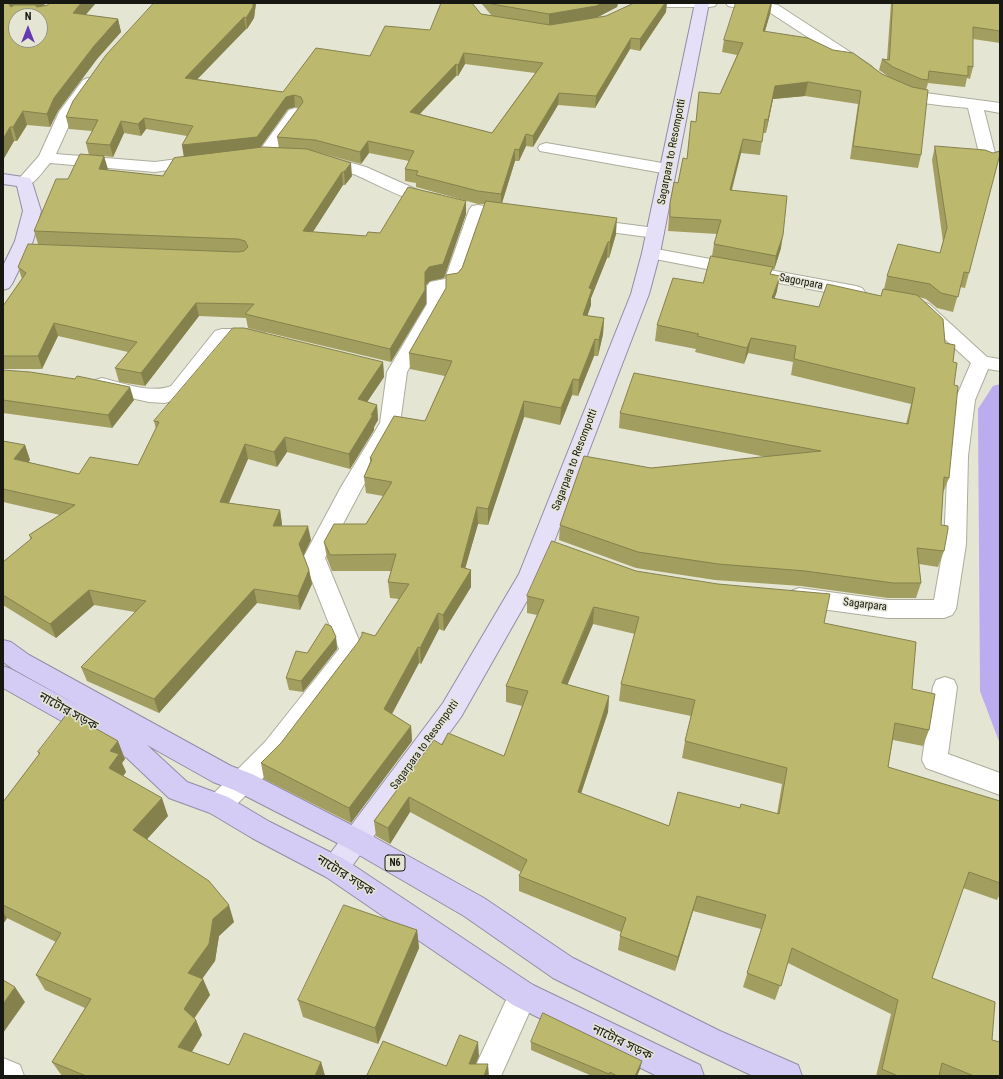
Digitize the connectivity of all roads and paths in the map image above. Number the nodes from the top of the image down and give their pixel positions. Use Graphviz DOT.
graph roads {
  1 [pos="702,3"];
  2 [pos="710,3"];
  3 [pos="733,3"];
  4 [pos="624,11"];
  5 [pos="98,69"];
  6 [pos="975,105"];
  7 [pos="1000,108"];
  8 [pos="295,113"];
  9 [pos="546,148"];
  10 [pos="287,155"];
  11 [pos="310,156"];
  12 [pos="46,158"];
  13 [pos="218,159"];
  14 [pos="989,161"];
  15 [pos="668,169"];
  16 [pos="3,179"];
  17 [pos="24,182"];
  18 [pos="570,222"];
  19 [pos="653,243"];
  20 [pos="3,284"];
  21 [pos="873,296"];
  22 [pos="904,301"];
  23 [pos="277,342"];
  24 [pos="990,363"];
  25 [pos="82,381"];
  26 [pos="542,544"];
  27 [pos="563,552"];
  28 [pos="778,595"];
  29 [pos="3,648"];
  30 [pos="3,676"];
  31 [pos="944,687"];
  32 [pos="243,782"];
  33 [pos="1000,784"];
  34 [pos="219,805"];
  35 [pos="356,840"];
  36 [pos="335,868"];
  37 [pos="523,995"];
  38 [pos="3,1073"];
  39 [pos="9,1076"];
  40 [pos="486,1076"];
  41 [pos="688,1076"];
  42 [pos="787,1076"];
  1 -- 2 [label="street"];
  1 -- 4 [label="street"];
  1 -- 15 [label="main road, Sagarpara to Resompotti"];
  3 -- 6 [label="street"];
  5 -- 12 [label="street"];
  6 -- 7 [label="street"];
  6 -- 14 [label="street"];
  8 -- 10 [label="street"];
  9 -- 15 [label="street"];
  11 -- 32 [label="street"];
  12 -- 13 [label="street"];
  12 -- 17 [label="street"];
  15 -- 19 [label="main road, Sagarpara to Resompotti"];
  16 -- 17 [label="main road"];
  17 -- 20 [label="main road"];
  18 -- 19 [label="street, Sagorpara"];
  19 -- 21 [label="street, Sagorpara"];
  19 -- 26 [label="main road, Sagarpara to Resompotti"];
  22 -- 24 [label="street"];
  23 -- 25 [label="street"];
  24 -- 28 [label="street, Sagarpara"];
  26 -- 27 [label="street"];
  26 -- 35 [label="main road, Sagarpara to Resompotti"];
  29 -- 32 [label="highway, N6"];
  30 -- 34 [label="highway, নাটোর সড়ক"];
  31 -- 33 [label="street"];
  32 -- 34 [label="street"];
  32 -- 35 [label="highway, N6"];
  34 -- 36 [label="highway, নাটোর সড়ক"];
  35 -- 36 [label="main road, Sagarpara to Resompotti"];
  35 -- 42 [label="highway, N6"];
  36 -- 37 [label="highway, নাটোর সড়ক"];
  37 -- 40 [label="street"];
  37 -- 41 [label="highway, নাটোর সড়ক"];
  38 -- 39 [label="street"];
}
